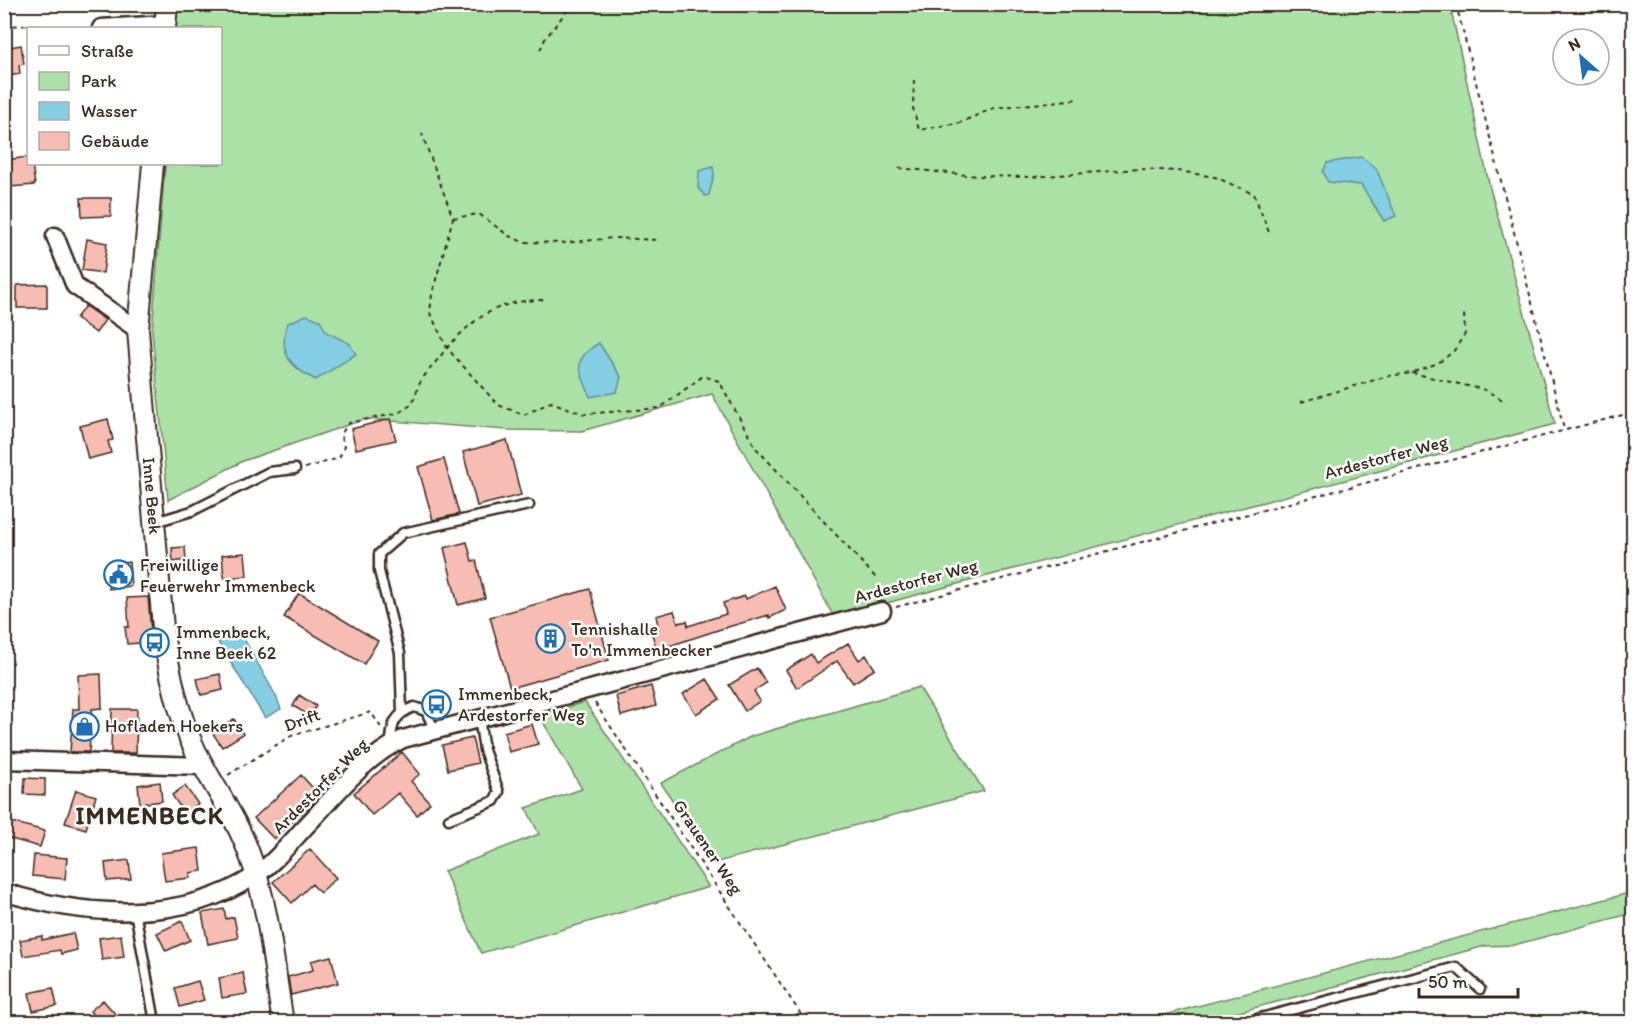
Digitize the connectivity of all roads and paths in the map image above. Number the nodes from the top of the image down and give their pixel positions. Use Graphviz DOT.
graph roads {
  1 [pos="167,4"];
  2 [pos="572,4"];
  3 [pos="1456,4"];
  4 [pos="4,26"];
  5 [pos="165,26"];
  6 [pos="37,27"];
  7 [pos="133,27"];
  8 [pos="540,50"];
  9 [pos="914,80"];
  10 [pos="1079,99"];
  11 [pos="422,134"];
  12 [pos="153,165"];
  13 [pos="899,168"];
  14 [pos="453,218"];
  15 [pos="1270,235"];
  16 [pos="55,236"];
  17 [pos="659,240"];
  18 [pos="543,300"];
  19 [pos="1464,313"];
  20 [pos="138,330"];
  21 [pos="447,348"];
  22 [pos="1411,373"];
  23 [pos="1301,402"];
  24 [pos="1506,402"];
  25 [pos="1634,411"];
  26 [pos="1564,429"];
  27 [pos="305,468"];
  28 [pos="296,469"];
  29 [pos="529,505"];
  30 [pos="154,522"];
  31 [pos="876,578"];
  32 [pos="882,611"];
  33 [pos="585,688"];
  34 [pos="402,712"];
  35 [pos="479,717"];
  36 [pos="434,729"];
  37 [pos="391,744"];
  38 [pos="4,760"];
  39 [pos="203,766"];
  40 [pos="214,784"];
  41 [pos="449,819"];
  42 [pos="257,874"];
  43 [pos="4,892"];
  44 [pos="135,911"];
  45 [pos="1480,989"];
  46 [pos="155,1023"];
  47 [pos="282,1023"];
  48 [pos="806,1023"];
  49 [pos="1245,1023"];
  1 -- 5 [label="street"];
  2 -- 8 [label="path"];
  3 -- 26 [label="path"];
  4 -- 6 [label="path"];
  5 -- 7 [label="street"];
  9 -- 10 [label="path"];
  11 -- 14 [label="path"];
  12 -- 20 [label="street, Inne Beek"];
  13 -- 15 [label="path"];
  14 -- 17 [label="path"];
  14 -- 21 [label="path"];
  16 -- 20 [label="street"];
  18 -- 21 [label="path"];
  19 -- 22 [label="path"];
  20 -- 30 [label="street, Inne Beek"];
  21 -- 27 [label="path"];
  21 -- 31 [label="path"];
  22 -- 23 [label="path"];
  22 -- 24 [label="path"];
  25 -- 26 [label="path, Ardestorfer Weg"];
  26 -- 32 [label="path, Ardestorfer Weg"];
  28 -- 30 [label="lane"];
  29 -- 34 [label="lane"];
  30 -- 39 [label="street, Inne Beek"];
  32 -- 33 [label="street, Ardestorfer Weg"];
  33 -- 35 [label="street, Ardestorfer Weg"];
  33 -- 48 [label="path, Grauener Weg"];
  34 -- 36 [label="lane"];
  34 -- 37 [label="lane"];
  35 -- 36 [label="street, Ardestorfer Weg"];
  35 -- 41 [label="lane"];
  36 -- 37 [label="street, Ardestorfer Weg"];
  37 -- 40 [label="path, Drift"];
  37 -- 42 [label="street, Ardestorfer Weg"];
  38 -- 39 [label="street"];
  39 -- 40 [label="street, Inne Beek"];
  40 -- 42 [label="street, Inne Beek"];
  42 -- 44 [label="street, Ardestorfer Weg"];
  42 -- 47 [label="street, Inne Beek"];
  43 -- 44 [label="street, Ardestorfer Weg"];
  44 -- 46 [label="lane"];
  45 -- 49 [label="lane"];
}
